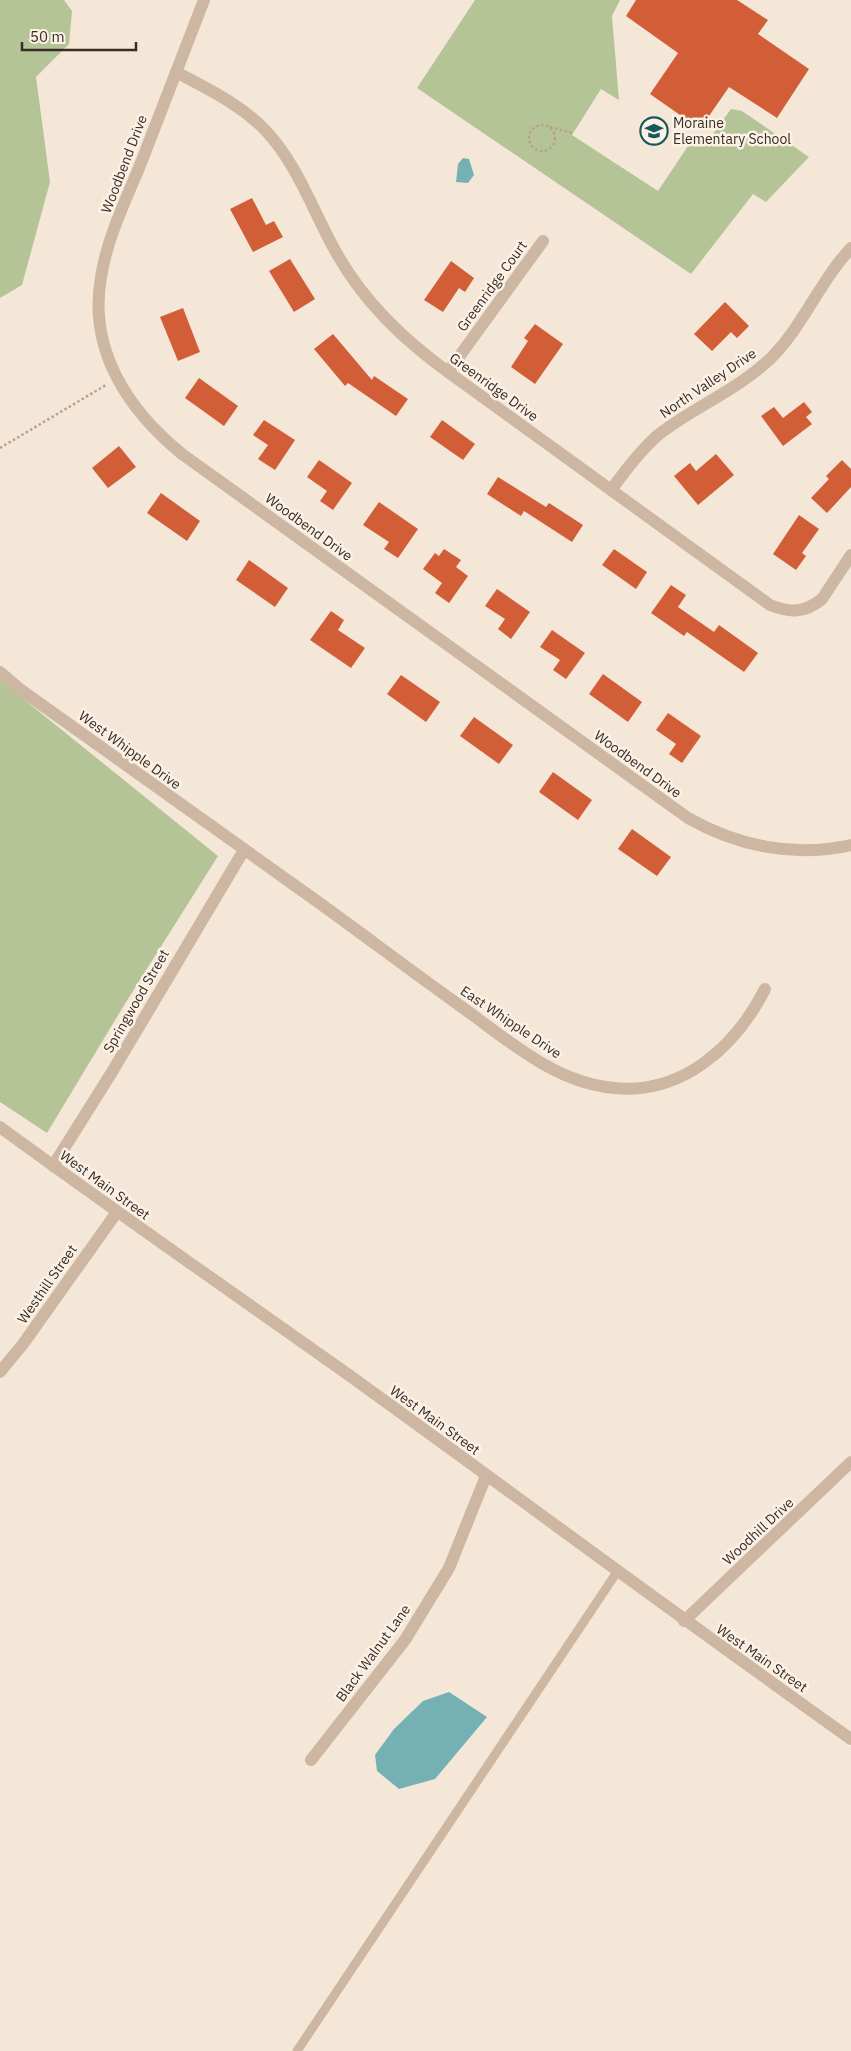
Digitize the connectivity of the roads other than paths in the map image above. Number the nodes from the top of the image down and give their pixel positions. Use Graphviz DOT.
graph roads {
  1 [pos="204,0"];
  2 [pos="176,72"];
  3 [pos="543,241"];
  4 [pos="851,248"];
  5 [pos="448,372"];
  6 [pos="611,490"];
  7 [pos="851,555"];
  8 [pos="0,672"];
  9 [pos="851,845"];
  10 [pos="244,850"];
  11 [pos="764,989"];
  12 [pos="0,1127"];
  13 [pos="53,1166"];
  14 [pos="117,1212"];
  15 [pos="0,1372"];
  16 [pos="851,1462"];
  17 [pos="486,1476"];
  18 [pos="617,1572"];
  19 [pos="684,1621"];
  20 [pos="851,1739"];
  21 [pos="311,1760"];
  22 [pos="297,2051"];
  1 -- 2 [label="street, Woodbend Drive"];
  2 -- 5 [label="street, Greenridge Drive"];
  2 -- 9 [label="street, Woodbend Drive"];
  3 -- 5 [label="street, Greenridge Court"];
  4 -- 6 [label="street, North Valley Drive"];
  5 -- 6 [label="street, Greenridge Drive"];
  6 -- 7 [label="street, Greenridge Drive"];
  8 -- 10 [label="street, West Whipple Drive"];
  10 -- 11 [label="street, East Whipple Drive"];
  10 -- 13 [label="street, Springwood Street"];
  12 -- 13 [label="street, West Main Street"];
  13 -- 14 [label="street, West Main Street"];
  14 -- 15 [label="street, Westhill Street"];
  14 -- 17 [label="street, West Main Street"];
  16 -- 19 [label="street, Woodhill Drive"];
  17 -- 18 [label="street, West Main Street"];
  17 -- 21 [label="street, Black Walnut Lane"];
  18 -- 19 [label="street, West Main Street"];
  18 -- 22 [label="lane"];
  19 -- 20 [label="street, West Main Street"];
}
